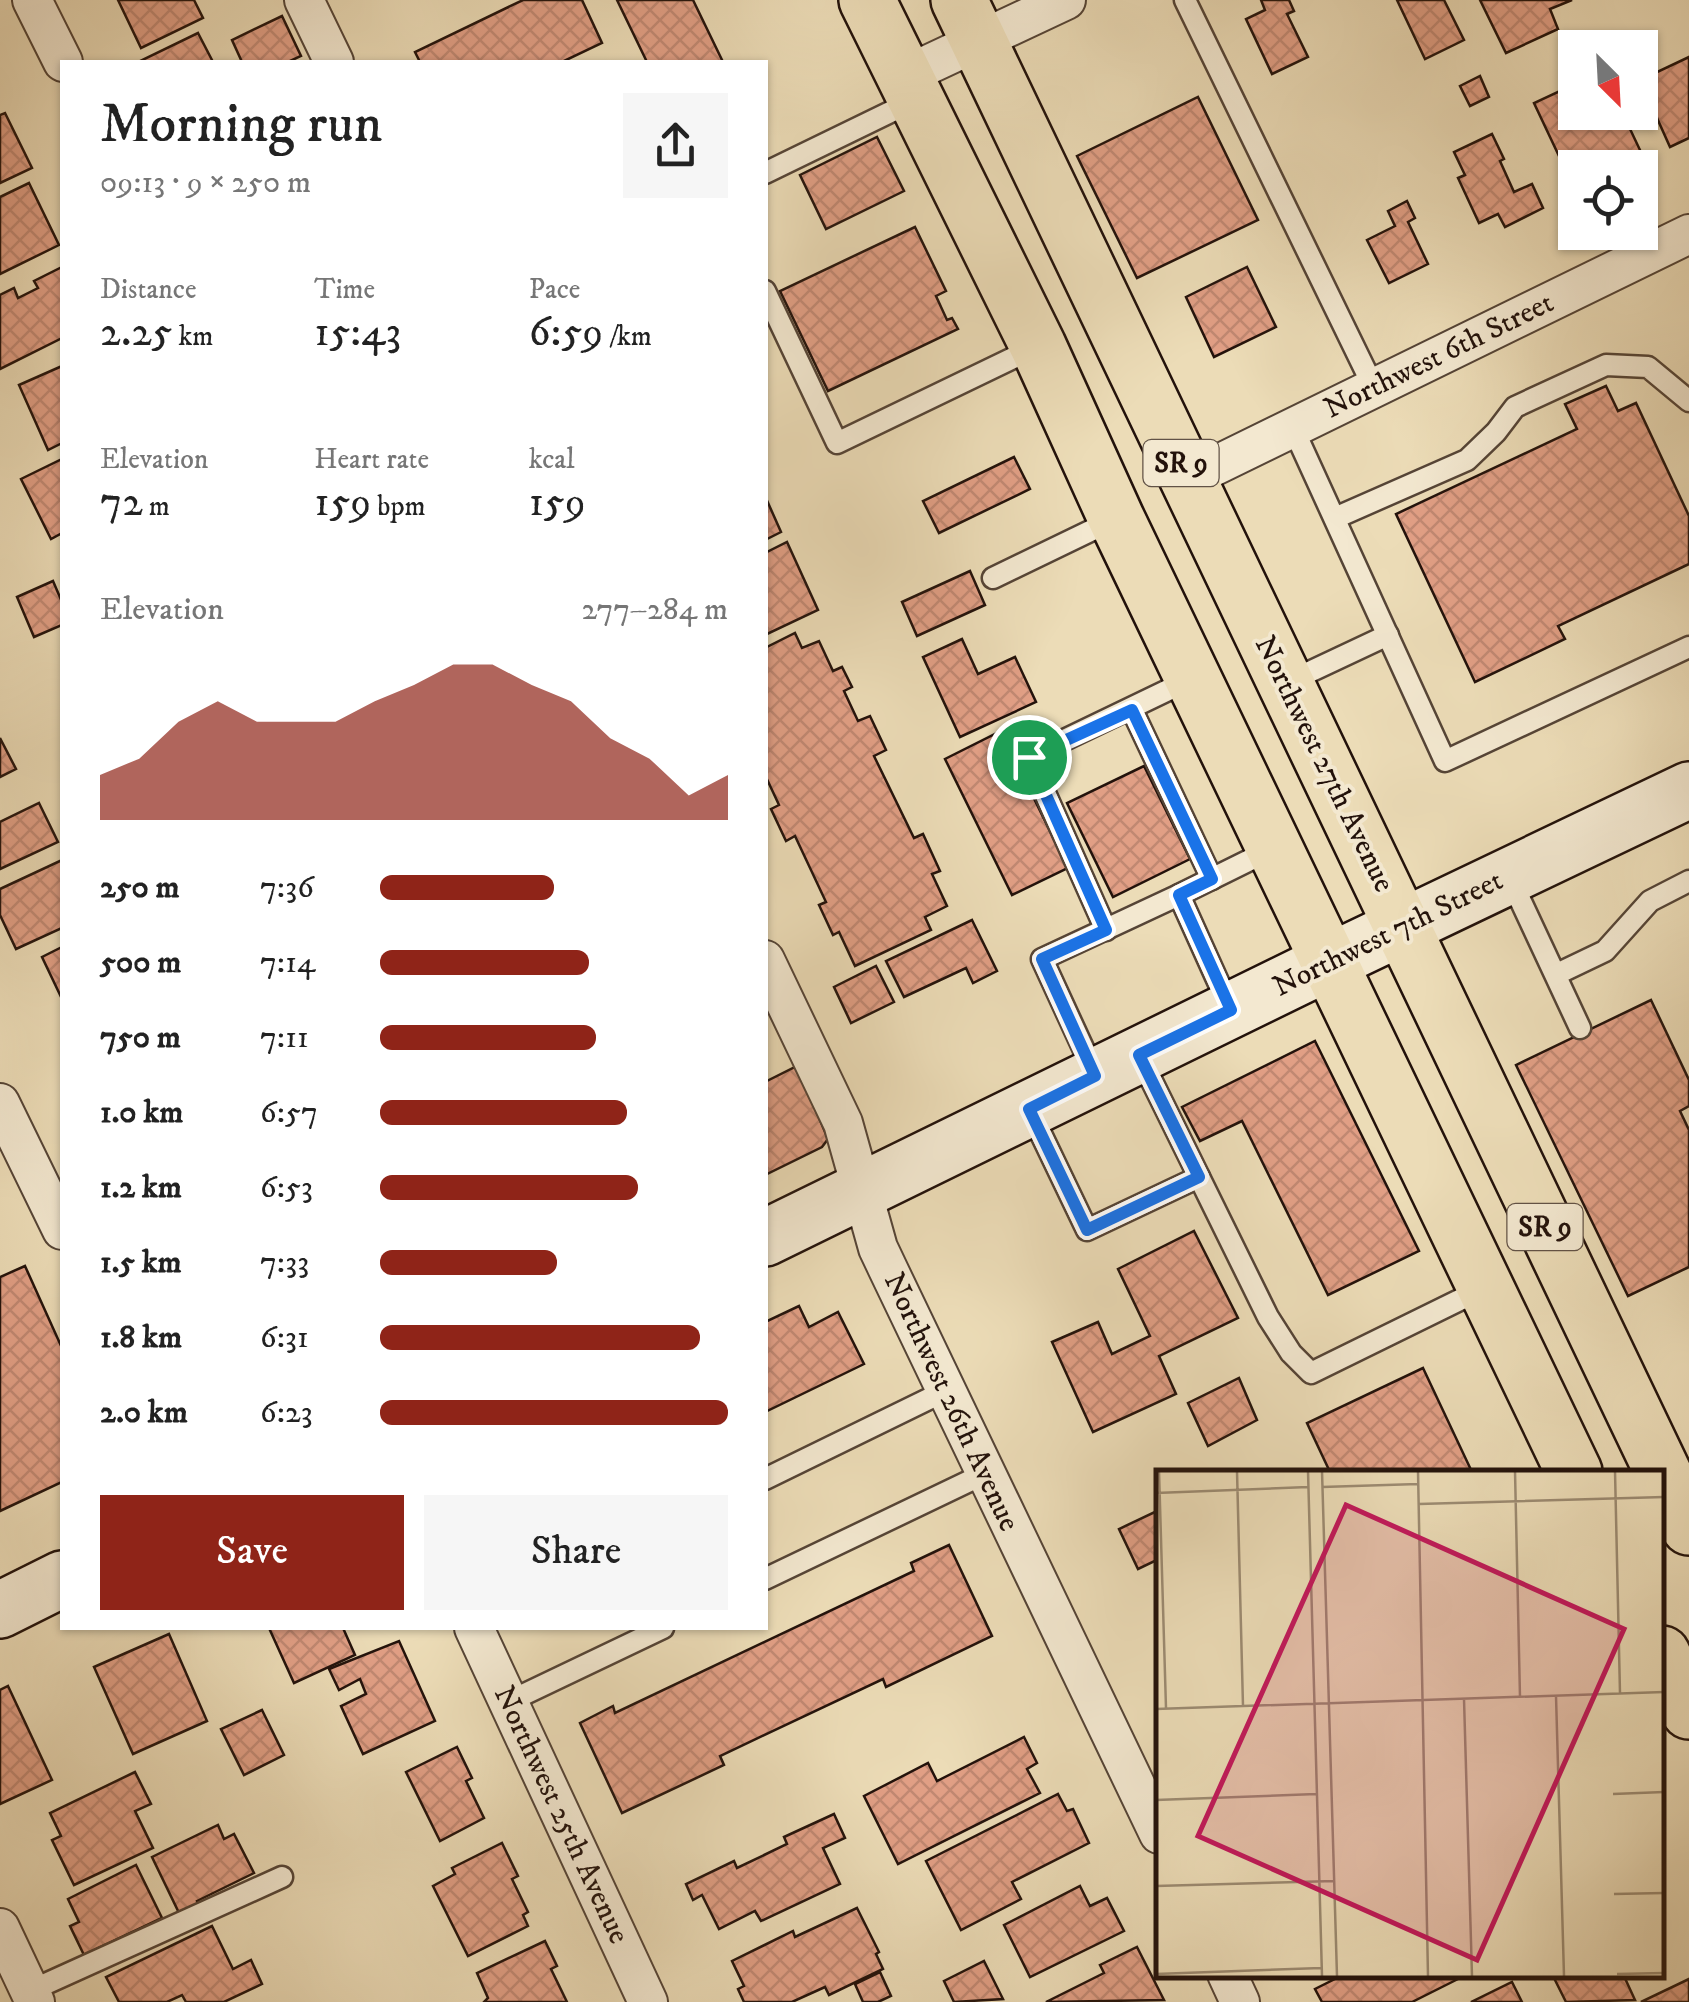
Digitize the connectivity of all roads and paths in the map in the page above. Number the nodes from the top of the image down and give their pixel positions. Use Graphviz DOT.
graph roads {
  1 [pos="32,0"];
  2 [pos="304,0"];
  3 [pos="867,0"];
  4 [pos="1066,0"];
  5 [pos="1185,0"];
  6 [pos="969,21"];
  7 [pos="61,60"];
  8 [pos="333,60"];
  9 [pos="910,88"];
  10 [pos="768,171"];
  11 [pos="1689,234"];
  12 [pos="768,297"];
  13 [pos="1038,346"];
  14 [pos="1374,388"];
  15 [pos="1689,401"];
  16 [pos="1292,428"];
  17 [pos="1188,479"];
  18 [pos="1116,518"];
  19 [pos="1334,518"];
  20 [pos="993,578"];
  21 [pos="1388,635"];
  22 [pos="1689,647"];
  23 [pos="1193,678"];
  24 [pos="1286,684"];
  25 [pos="1132,710"];
  26 [pos="1689,790"];
  27 [pos="1274,848"];
  28 [pos="1510,876"];
  29 [pos="1212,879"];
  30 [pos="1689,881"];
  31 [pos="1179,895"];
  32 [pos="1402,927"];
  33 [pos="1106,930"];
  34 [pos="1329,962"];
  35 [pos="768,966"];
  36 [pos="1557,974"];
  37 [pos="1231,1010"];
  38 [pos="1580,1028"];
  39 [pos="1117,1065"];
  40 [pos="0,1103"];
  41 [pos="1029,1109"];
  42 [pos="1199,1177"];
  43 [pos="862,1192"];
  44 [pos="60,1226"];
  45 [pos="768,1237"];
  46 [pos="1485,1287"];
  47 [pos="945,1391"];
  48 [pos="1573,1470"];
  49 [pos="1662,1470"];
  50 [pos="984,1474"];
  51 [pos="1664,1475"];
  52 [pos="768,1477"];
  53 [pos="1689,1527"];
  54 [pos="768,1578"];
  55 [pos="60,1580"];
  56 [pos="0,1610"];
  57 [pos="475,1630"];
  58 [pos="659,1630"];
  59 [pos="1664,1658"];
  60 [pos="508,1702"];
  61 [pos="1689,1711"];
  62 [pos="1156,1828"];
  63 [pos="282,1876"];
  64 [pos="0,1928"];
  65 [pos="1228,1977"];
  66 [pos="33,1996"];
  67 [pos="648,2002"];
  68 [pos="1240,2002"];
  1 -- 7 [label="street"];
  2 -- 8 [label="street"];
  3 -- 9 [label="highway, SR 9"];
  4 -- 6 [label="street"];
  5 -- 14 [label="lane"];
  6 -- 9 [label="street"];
  6 -- 17 [label="highway, Northwest 27th Avenue / SR 9"];
  9 -- 10 [label="lane"];
  9 -- 13 [label="highway, SR 9"];
  11 -- 14 [label="street, Northwest 6th Street"];
  12 -- 13 [label="lane"];
  13 -- 18 [label="highway, SR 9"];
  14 -- 16 [label="street, Northwest 6th Street"];
  15 -- 19 [label="lane"];
  16 -- 17 [label="street, Northwest 6th Street"];
  16 -- 19 [label="lane"];
  17 -- 24 [label="highway, Northwest 27th Avenue / SR 9"];
  18 -- 20 [label="lane"];
  18 -- 23 [label="highway, SR 9"];
  19 -- 21 [label="lane"];
  21 -- 22 [label="lane"];
  21 -- 24 [label="lane"];
  23 -- 25 [label="lane"];
  23 -- 27 [label="highway, SR 9"];
  24 -- 32 [label="highway, Northwest 27th Avenue / SR 9"];
  25 -- 29 [label="lane"];
  25 -- 33 [label="lane"];
  26 -- 28 [label="main road, Northwest 7th Street"];
  27 -- 29 [label="lane"];
  27 -- 34 [label="highway, SR 9"];
  28 -- 32 [label="main road, Northwest 7th Street"];
  28 -- 36 [label="lane"];
  29 -- 31 [label="lane"];
  30 -- 36 [label="lane"];
  31 -- 33 [label="lane"];
  31 -- 37 [label="lane"];
  32 -- 34 [label="main road, Northwest 7th Street"];
  32 -- 49 [label="highway, Northwest 27th Avenue / SR 9"];
  33 -- 39 [label="lane"];
  34 -- 37 [label="main road, Northwest 7th Street"];
  34 -- 46 [label="highway, SR 9"];
  35 -- 43 [label="street, Northwest 26th Avenue"];
  36 -- 38 [label="lane"];
  37 -- 39 [label="main road, Northwest 7th Street"];
  39 -- 41 [label="main road, Northwest 7th Street"];
  39 -- 42 [label="lane"];
  40 -- 44 [label="street"];
  41 -- 42 [label="lane"];
  41 -- 43 [label="main road, Northwest 7th Street"];
  42 -- 46 [label="lane"];
  43 -- 45 [label="main road, Northwest 7th Street"];
  43 -- 47 [label="street, Northwest 26th Avenue"];
  46 -- 48 [label="highway, SR 9"];
  47 -- 50 [label="street, Northwest 26th Avenue"];
  47 -- 52 [label="lane"];
  50 -- 54 [label="lane"];
  50 -- 62 [label="street, Northwest 26th Avenue"];
  51 -- 53 [label="highway, Northwest 27th Avenue / SR 9"];
  55 -- 56 [label="main road"];
  57 -- 60 [label="street, Northwest 25th Avenue"];
  58 -- 60 [label="lane"];
  59 -- 61 [label="highway"];
  60 -- 67 [label="street, Northwest 25th Avenue"];
  63 -- 66 [label="lane"];
  64 -- 66 [label="street"];
  65 -- 68 [label="street"];
}
